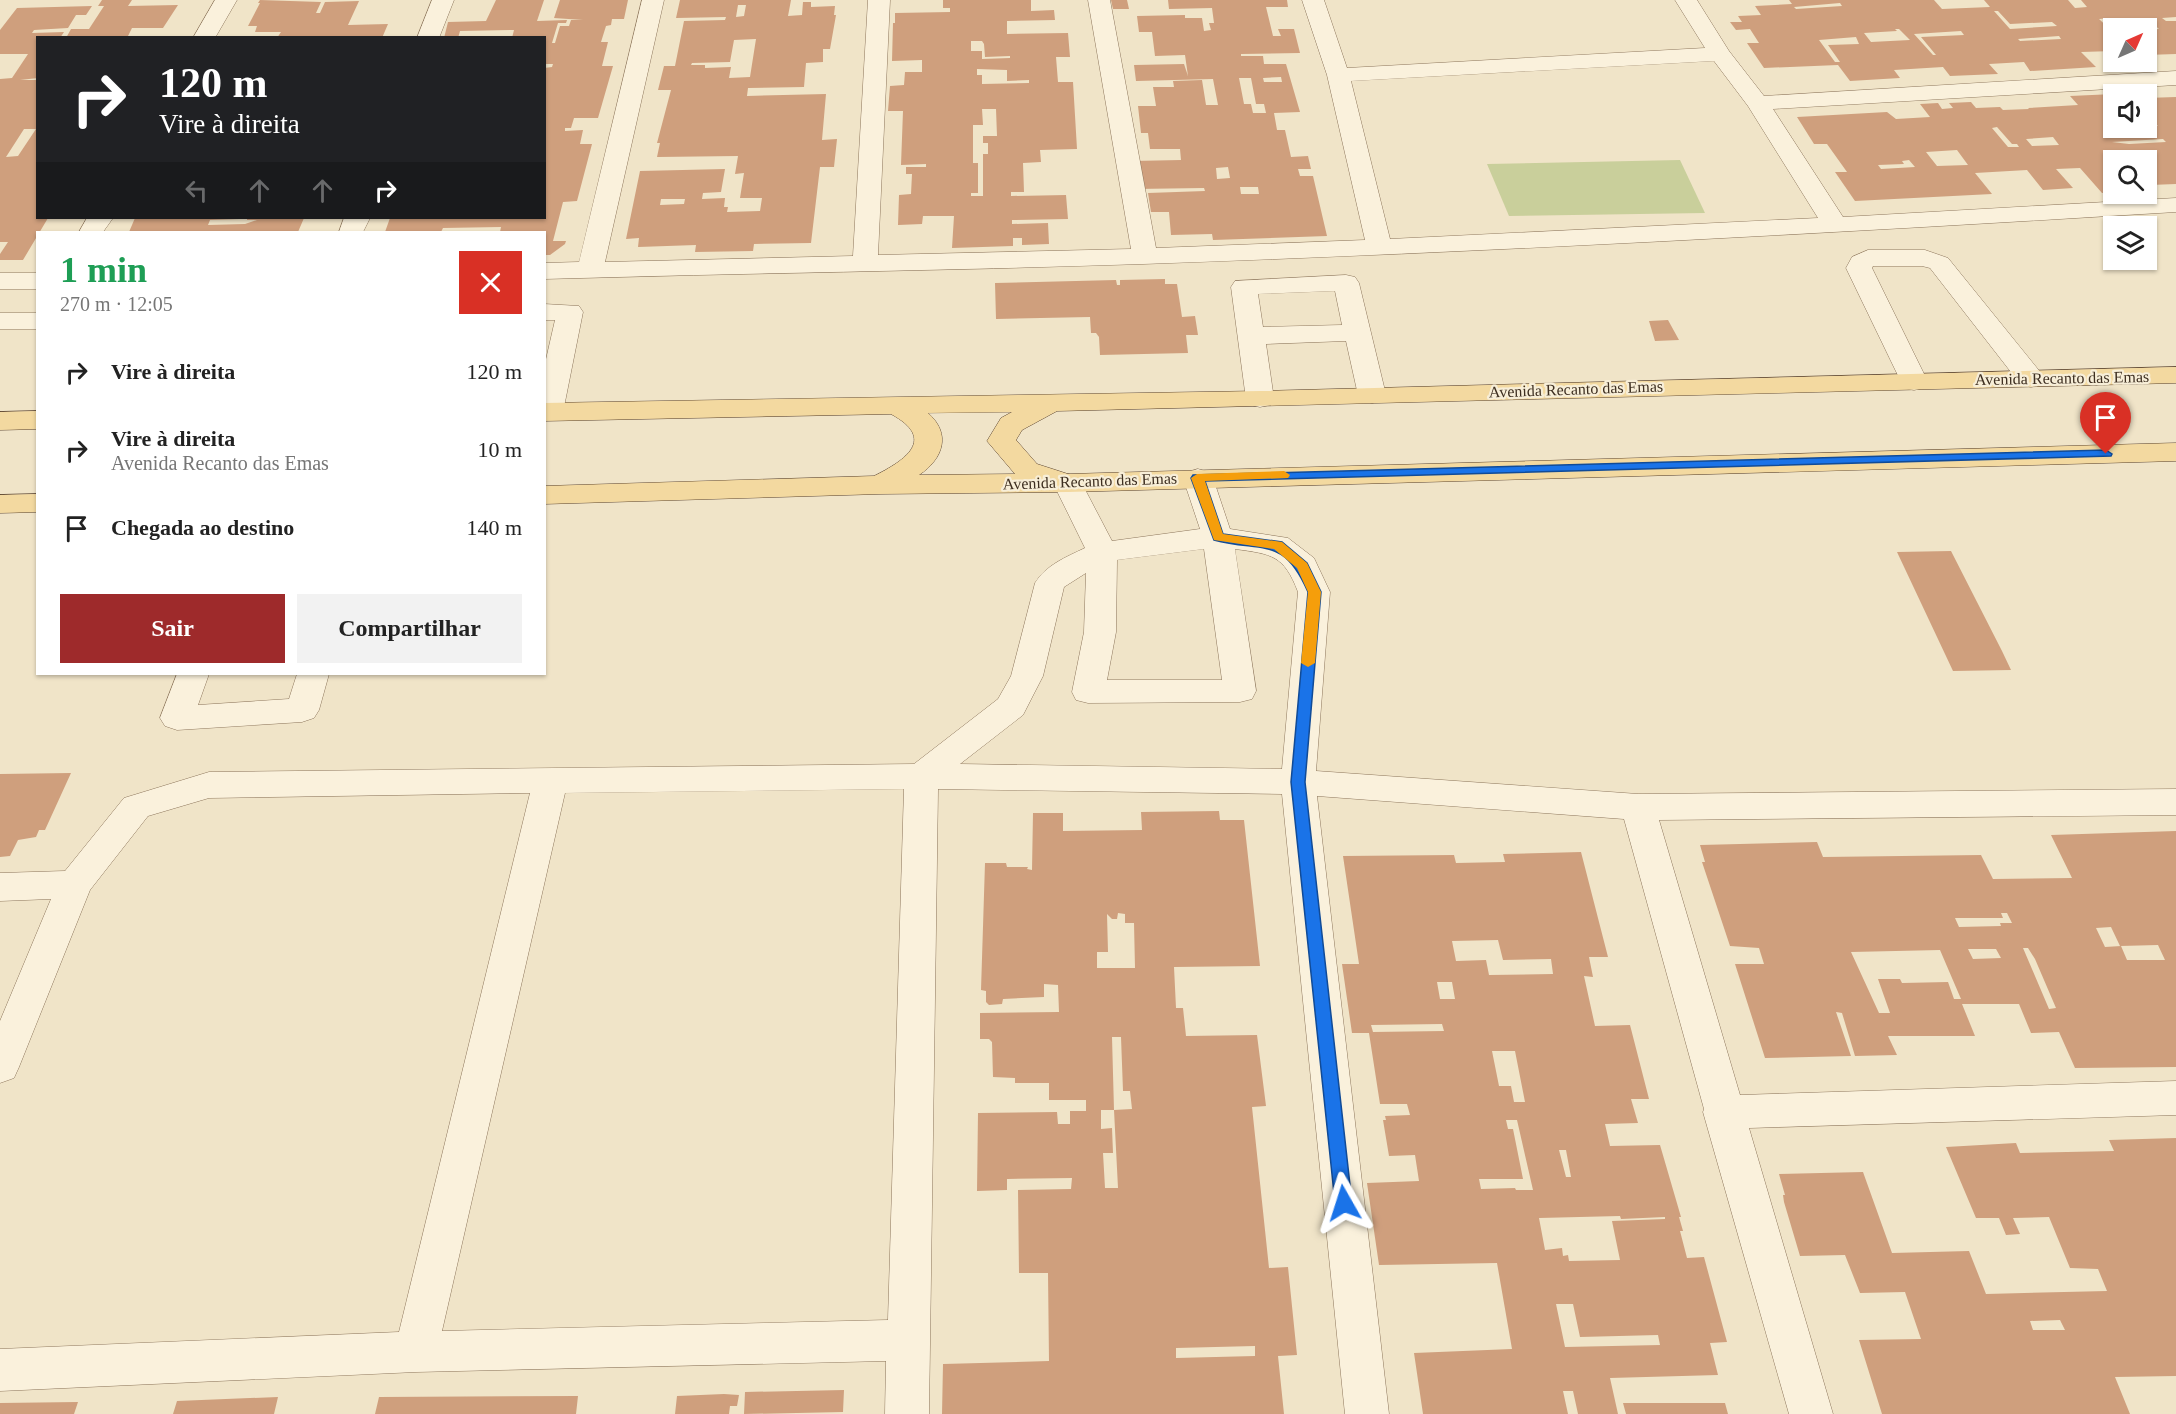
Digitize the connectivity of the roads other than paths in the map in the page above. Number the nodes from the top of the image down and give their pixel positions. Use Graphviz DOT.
graph roads {
  1 [pos="226,0"];
  2 [pos="443,0"];
  3 [pos="653,0"];
  4 [pos="879,0"];
  5 [pos="1099,0"];
  6 [pos="1313,0"];
  7 [pos="1686,0"];
  8 [pos="205,36"];
  9 [pos="429,36"];
  10 [pos="1720,54"];
  11 [pos="1338,75"];
  12 [pos="2176,78"];
  13 [pos="1758,103"];
  14 [pos="2176,205"];
  15 [pos="1836,226"];
  16 [pos="1379,246"];
  17 [pos="1145,256"];
  18 [pos="865,265"];
  19 [pos="590,269"];
  20 [pos="546,271"];
  21 [pos="0,281"];
  22 [pos="36,281"];
  23 [pos="546,312"];
  24 [pos="0,321"];
  25 [pos="36,321"];
  26 [pos="1358,332"];
  27 [pos="1251,336"];
  28 [pos="2176,375"];
  29 [pos="2031,379"];
  30 [pos="1914,382"];
  31 [pos="1372,395"];
  32 [pos="1260,399"];
  33 [pos="1052,403"];
  34 [pos="892,404"];
  35 [pos="547,412"];
  36 [pos="36,420"];
  37 [pos="0,421"];
  38 [pos="2176,452"];
  39 [pos="1197,478"];
  40 [pos="1068,483"];
  41 [pos="880,485"];
  42 [pos="546,495"];
  43 [pos="36,503"];
  44 [pos="0,504"];
  45 [pos="1218,537"];
  46 [pos="1102,552"];
  47 [pos="193,675"];
  48 [pos="313,675"];
  49 [pos="921,776"];
  50 [pos="550,779"];
  51 [pos="1298,782"];
  52 [pos="2176,802"];
  53 [pos="1638,807"];
  54 [pos="75,884"];
  55 [pos="0,887"];
  56 [pos="0,1067"];
  57 [pos="2176,1098"];
  58 [pos="1723,1112"];
  59 [pos="910,1340"];
  60 [pos="416,1352"];
  61 [pos="0,1370"];
  62 [pos="907,1414"];
  63 [pos="1367,1414"];
  64 [pos="1811,1414"];
  1 -- 8 [label="street"];
  2 -- 9 [label="street"];
  3 -- 19 [label="street"];
  4 -- 18 [label="street"];
  5 -- 17 [label="street"];
  6 -- 11 [label="street"];
  7 -- 10 [label="street"];
  10 -- 11 [label="street"];
  10 -- 13 [label="street"];
  11 -- 16 [label="street"];
  12 -- 13 [label="street"];
  13 -- 15 [label="street"];
  14 -- 15 [label="street"];
  15 -- 16 [label="street"];
  16 -- 17 [label="street"];
  17 -- 18 [label="street"];
  18 -- 19 [label="street"];
  19 -- 20 [label="street"];
  21 -- 22 [label="street"];
  23 -- 35 [label="street"];
  24 -- 25 [label="street"];
  26 -- 27 [label="street"];
  26 -- 27 [label="street"];
  26 -- 31 [label="street"];
  27 -- 32 [label="street"];
  28 -- 29 [label="main road, Avenida Recanto das Emas"];
  29 -- 30 [label="main road, Avenida Recanto das Emas"];
  29 -- 30 [label="street"];
  30 -- 31 [label="main road, Avenida Recanto das Emas"];
  31 -- 32 [label="main road, Avenida Recanto das Emas"];
  32 -- 33 [label="main road, Avenida Recanto das Emas"];
  33 -- 34 [label="main road, Avenida Recanto das Emas"];
  33 -- 40 [label="main road"];
  34 -- 35 [label="main road, Avenida Recanto das Emas"];
  34 -- 41 [label="main road"];
  36 -- 37 [label="main road"];
  38 -- 39 [label="main road, Avenida Recanto das Emas"];
  39 -- 40 [label="main road, Avenida Recanto das Emas"];
  39 -- 45 [label="street"];
  40 -- 41 [label="main road, Avenida Recanto das Emas"];
  40 -- 46 [label="street"];
  41 -- 42 [label="main road, Avenida Recanto das Emas"];
  43 -- 44 [label="main road"];
  45 -- 46 [label="street"];
  45 -- 46 [label="street"];
  45 -- 51 [label="street"];
  46 -- 49 [label="street"];
  47 -- 48 [label="street"];
  49 -- 50 [label="street"];
  49 -- 51 [label="street"];
  49 -- 59 [label="street"];
  50 -- 54 [label="street"];
  50 -- 60 [label="street"];
  51 -- 53 [label="street"];
  51 -- 63 [label="street"];
  52 -- 53 [label="street"];
  53 -- 58 [label="street"];
  54 -- 55 [label="street"];
  54 -- 56 [label="street"];
  57 -- 58 [label="street"];
  58 -- 64 [label="street"];
  59 -- 60 [label="street"];
  59 -- 62 [label="street"];
  60 -- 61 [label="street"];
}
